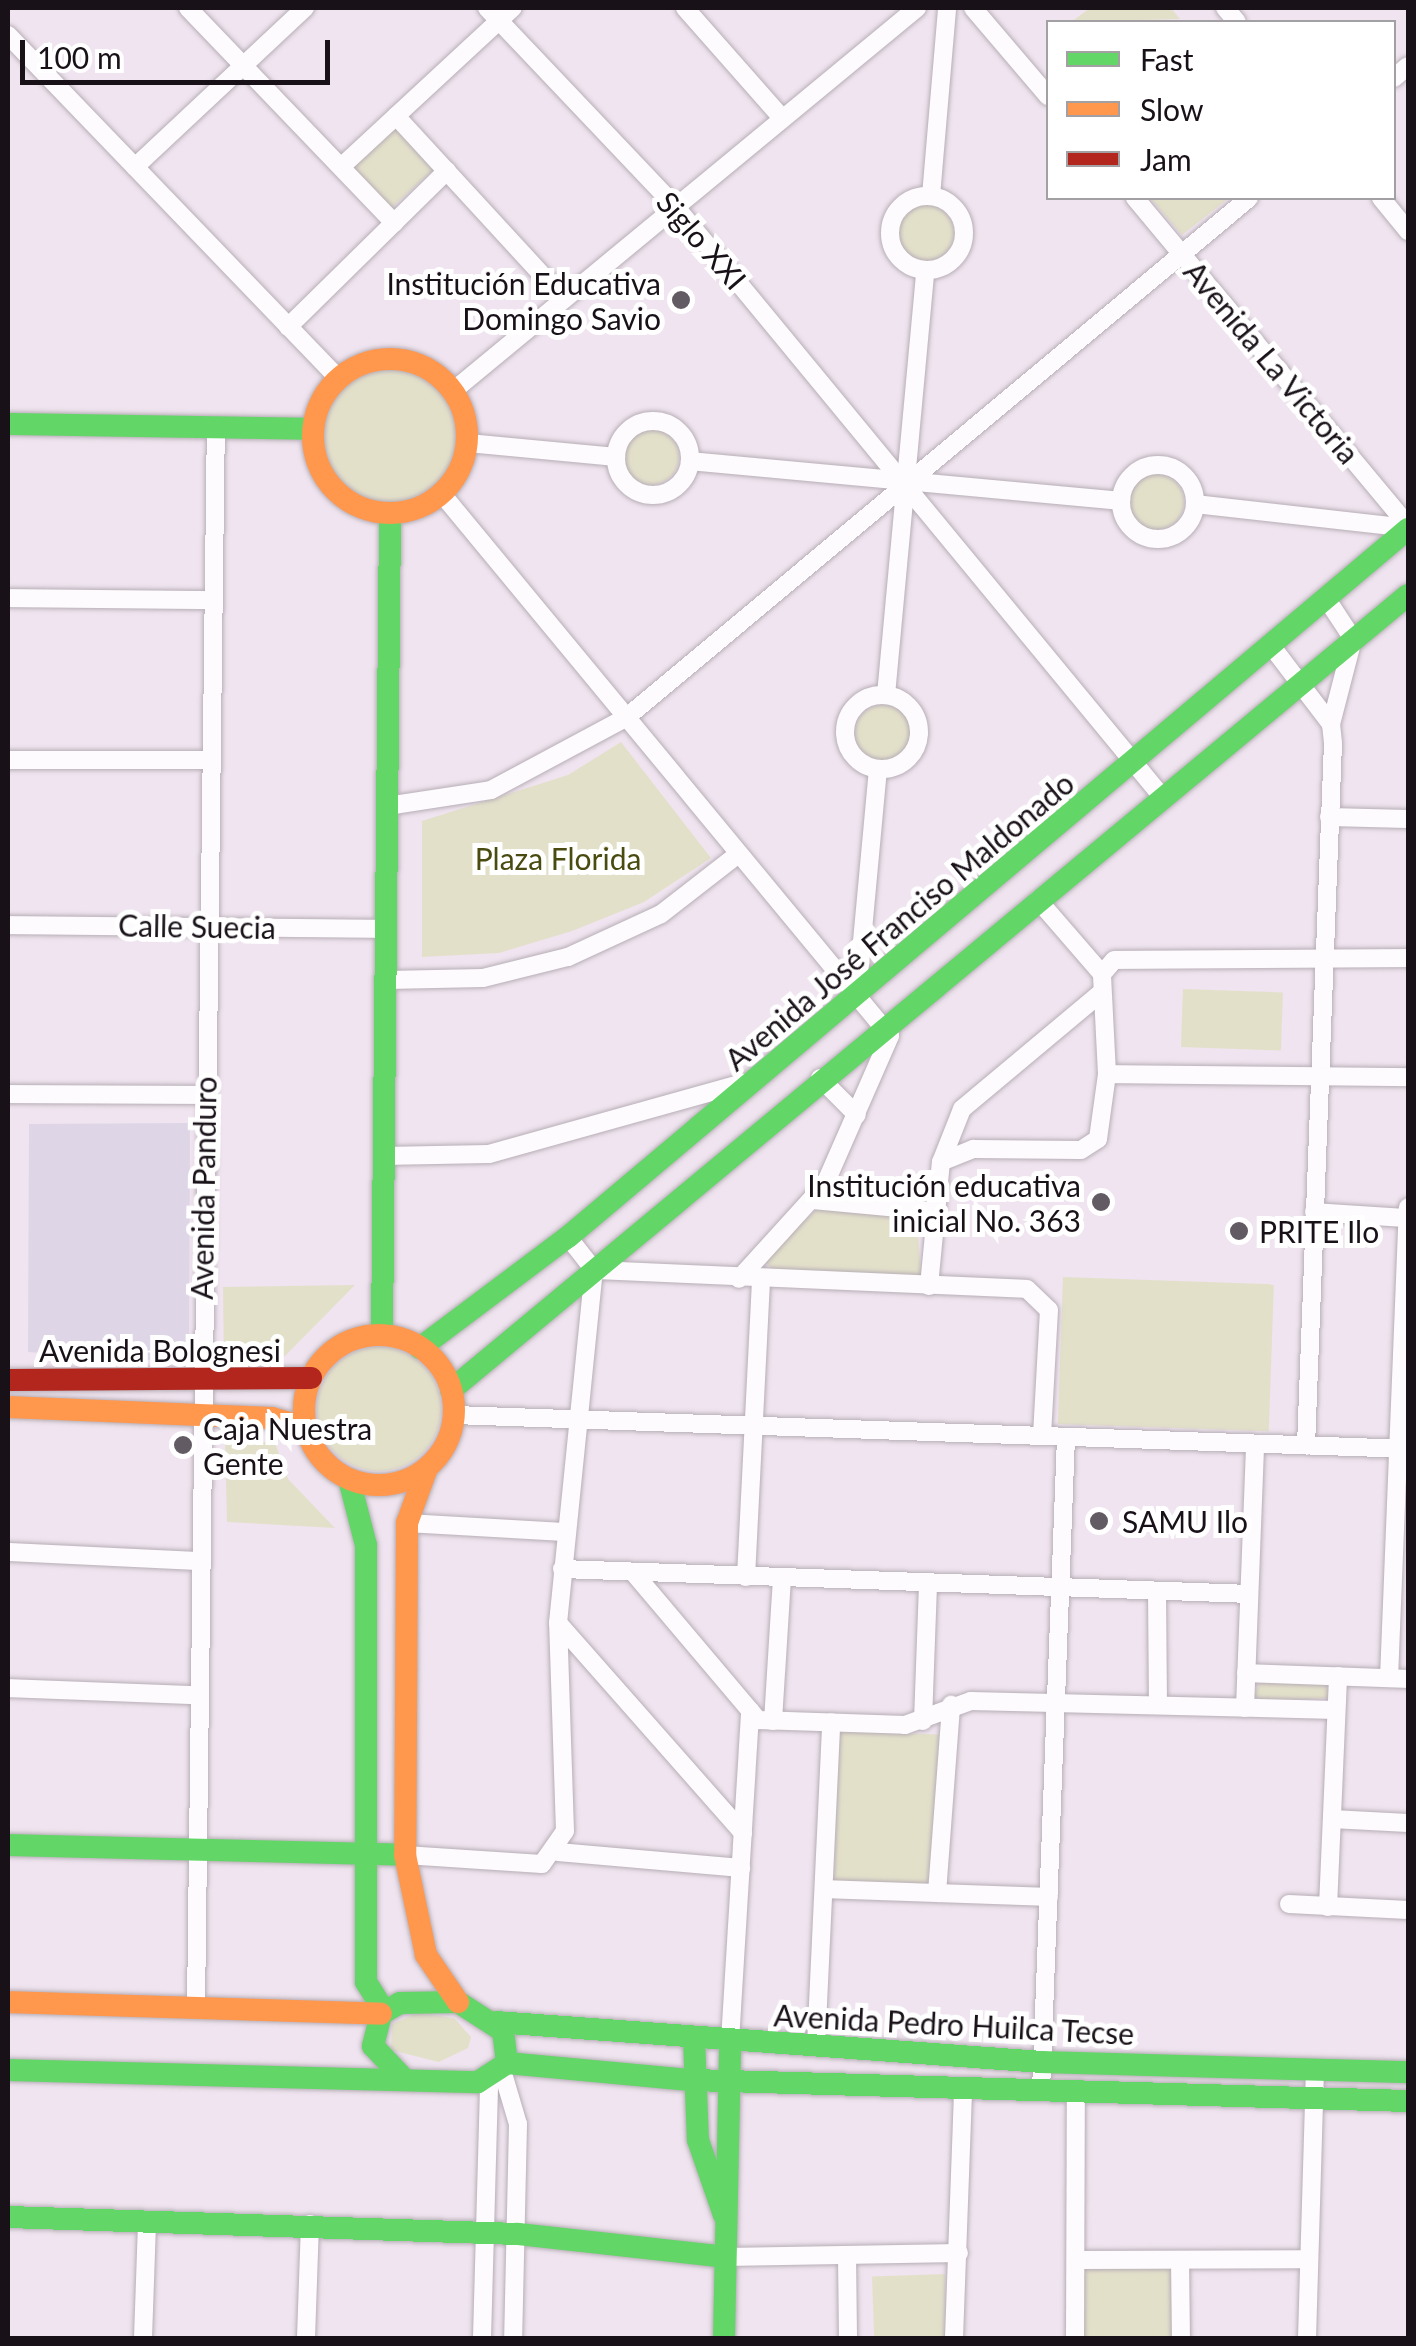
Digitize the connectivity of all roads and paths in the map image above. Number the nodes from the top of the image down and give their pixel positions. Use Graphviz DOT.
graph roads {
  1 [pos="188,8"];
  2 [pos="304,8"];
  3 [pos="685,8"];
  4 [pos="916,8"];
  5 [pos="947,8"];
  6 [pos="973,8"];
  7 [pos="500,12"];
  8 [pos="8,35"];
  9 [pos="243,66"];
  10 [pos="1046,94"];
  11 [pos="396,116"];
  12 [pos="782,118"];
  13 [pos="135,167"];
  14 [pos="341,167"];
  15 [pos="447,171"];
  16 [pos="930,196"];
  17 [pos="1137,200"];
  18 [pos="1246,200"];
  19 [pos="1383,200"];
  20 [pos="675,206"];
  21 [pos="394,222"];
  22 [pos="1408,231"];
  23 [pos="1182,252"];
  24 [pos="925,271"];
  25 [pos="564,299"];
  26 [pos="288,327"];
  27 [pos="338,378"];
  28 [pos="453,391"];
  29 [pos="8,424"];
  30 [pos="216,427"];
  31 [pos="312,428"];
  32 [pos="468,443"];
  33 [pos="616,456"];
  34 [pos="690,461"];
  35 [pos="906,481"];
  36 [pos="442,494"];
  37 [pos="1120,502"];
  38 [pos="1195,504"];
  39 [pos="390,514"];
  40 [pos="1408,528"];
  41 [pos="1408,595"];
  42 [pos="8,598"];
  43 [pos="213,600"];
  44 [pos="1328,601"];
  45 [pos="1353,639"];
  46 [pos="1274,648"];
  47 [pos="1300,684"];
  48 [pos="886,695"];
  49 [pos="627,717"];
  50 [pos="1331,724"];
  51 [pos="8,760"];
  52 [pos="211,760"];
  53 [pos="1135,763"];
  54 [pos="878,769"];
  55 [pos="1163,798"];
  56 [pos="387,806"];
  57 [pos="1328,818"];
  58 [pos="1408,820"];
  59 [pos="737,856"];
  60 [pos="1038,900"];
  61 [pos="8,925"];
  62 [pos="209,926"];
  63 [pos="387,930"];
  64 [pos="1324,956"];
  65 [pos="1408,958"];
  66 [pos="387,980"];
  67 [pos="1102,983"];
  68 [pos="857,995"];
  69 [pos="883,1025"];
  70 [pos="1107,1074"];
  71 [pos="1319,1074"];
  72 [pos="759,1077"];
  73 [pos="1408,1077"];
  74 [pos="820,1078"];
  75 [pos="8,1094"];
  76 [pos="203,1095"];
  77 [pos="857,1115"];
  78 [pos="382,1156"];
  79 [pos="941,1162"];
  80 [pos="813,1200"];
  81 [pos="1408,1208"];
  82 [pos="930,1210"];
  83 [pos="1314,1212"];
  84 [pos="1408,1218"];
  85 [pos="568,1236"];
  86 [pos="594,1270"];
  87 [pos="739,1279"];
  88 [pos="760,1280"];
  89 [pos="929,1286"];
  90 [pos="382,1335"];
  91 [pos="420,1348"];
  92 [pos="312,1378"];
  93 [pos="8,1380"];
  94 [pos="201,1384"];
  95 [pos="451,1390"];
  96 [pos="8,1407"];
  97 [pos="202,1414"];
  98 [pos="454,1415"];
  99 [pos="572,1419"];
  100 [pos="753,1426"];
  101 [pos="307,1428"];
  102 [pos="1042,1436"];
  103 [pos="1066,1437"];
  104 [pos="1255,1444"];
  105 [pos="1306,1446"];
  106 [pos="1404,1449"];
  107 [pos="427,1468"];
  108 [pos="349,1479"];
  109 [pos="407,1523"];
  110 [pos="564,1532"];
  111 [pos="8,1552"];
  112 [pos="199,1561"];
  113 [pos="562,1569"];
  114 [pos="633,1572"];
  115 [pos="746,1577"];
  116 [pos="782,1578"];
  117 [pos="928,1584"];
  118 [pos="1060,1590"];
  119 [pos="1158,1591"];
  120 [pos="1249,1594"];
  121 [pos="558,1623"];
  122 [pos="1246,1673"];
  123 [pos="1338,1676"];
  124 [pos="1399,1678"];
  125 [pos="8,1688"];
  126 [pos="194,1694"];
  127 [pos="1056,1703"];
  128 [pos="1158,1703"];
  129 [pos="952,1705"];
  130 [pos="1245,1708"];
  131 [pos="1336,1710"];
  132 [pos="750,1711"];
  133 [pos="773,1721"];
  134 [pos="923,1721"];
  135 [pos="832,1722"];
  136 [pos="1332,1819"];
  137 [pos="1408,1823"];
  138 [pos="743,1833"];
  139 [pos="8,1845"];
  140 [pos="558,1852"];
  141 [pos="196,1854"];
  142 [pos="405,1856"];
  143 [pos="366,1857"];
  144 [pos="741,1868"];
  145 [pos="824,1889"];
  146 [pos="937,1893"];
  147 [pos="1048,1897"];
  148 [pos="1289,1904"];
  149 [pos="1328,1906"];
  150 [pos="1408,1910"];
  151 [pos="8,2002"];
  152 [pos="458,2002"];
  153 [pos="196,2008"];
  154 [pos="382,2012"];
  155 [pos="496,2022"];
  156 [pos="694,2038"];
  157 [pos="730,2040"];
  158 [pos="816,2046"];
  159 [pos="1042,2062"];
  160 [pos="8,2070"];
  161 [pos="1316,2070"];
  162 [pos="499,2071"];
  163 [pos="1408,2072"];
  164 [pos="404,2079"];
  165 [pos="692,2080"];
  166 [pos="729,2080"];
  167 [pos="963,2090"];
  168 [pos="1040,2091"];
  169 [pos="1076,2092"];
  170 [pos="1314,2096"];
  171 [pos="1408,2101"];
  172 [pos="8,2217"];
  173 [pos="726,2218"];
  174 [pos="147,2220"];
  175 [pos="310,2224"];
  176 [pos="487,2233"];
  177 [pos="518,2234"];
  178 [pos="959,2253"];
  179 [pos="848,2255"];
  180 [pos="725,2257"];
  181 [pos="1308,2259"];
  182 [pos="1076,2260"];
  183 [pos="1180,2260"];
  184 [pos="143,2338"];
  185 [pos="306,2338"];
  186 [pos="482,2338"];
  187 [pos="514,2338"];
  188 [pos="724,2338"];
  189 [pos="848,2338"];
  190 [pos="954,2338"];
  191 [pos="1076,2338"];
  192 [pos="1181,2338"];
  193 [pos="1307,2338"];
  1 -- 9 [label="street"];
  2 -- 9 [label="street"];
  3 -- 12 [label="street"];
  4 -- 12 [label="street"];
  5 -- 16 [label="street"];
  6 -- 10 [label="street"];
  7 -- 11 [label="street"];
  7 -- 20 [label="street, Siglo XXI"];
  8 -- 13 [label="street"];
  9 -- 13 [label="street"];
  9 -- 14 [label="street"];
  11 -- 14 [label="street"];
  11 -- 15 [label="street"];
  12 -- 20 [label="street"];
  13 -- 26 [label="street"];
  14 -- 21 [label="street"];
  15 -- 21 [label="street"];
  15 -- 25 [label="street"];
  16 -- 24 [label="street"];
  16 -- 24 [label="street"];
  17 -- 23 [label="street, Avenida La Victoria"];
  18 -- 23 [label="street"];
  19 -- 22 [label="street"];
  20 -- 25 [label="street"];
  20 -- 35 [label="street, Siglo XXI"];
  21 -- 26 [label="street"];
  23 -- 35 [label="street"];
  23 -- 40 [label="street, Avenida La Victoria"];
  24 -- 35 [label="street"];
  25 -- 28 [label="street"];
  26 -- 27 [label="street"];
  27 -- 28 [label="street"];
  27 -- 31 [label="street"];
  28 -- 32 [label="street"];
  29 -- 30 [label="street"];
  30 -- 31 [label="street"];
  30 -- 43 [label="street, Avenida Panduro"];
  31 -- 39 [label="street"];
  32 -- 33 [label="street"];
  32 -- 36 [label="street"];
  33 -- 34 [label="street"];
  33 -- 34 [label="street"];
  34 -- 35 [label="street"];
  35 -- 37 [label="street"];
  35 -- 48 [label="street"];
  35 -- 49 [label="street"];
  35 -- 53 [label="street, Siglo XXI"];
  36 -- 39 [label="street"];
  36 -- 49 [label="street"];
  37 -- 38 [label="street"];
  37 -- 38 [label="street"];
  38 -- 40 [label="street"];
  39 -- 56 [label="street"];
  40 -- 44 [label="street, Avenida José Franciso Maldonado"];
  41 -- 45 [label="street"];
  42 -- 43 [label="street"];
  43 -- 52 [label="street, Avenida Panduro"];
  44 -- 45 [label="street"];
  44 -- 46 [label="street, Avenida José Franciso Maldonado"];
  45 -- 47 [label="street"];
  45 -- 50 [label="street"];
  46 -- 47 [label="street"];
  46 -- 53 [label="street, Avenida José Franciso Maldonado"];
  47 -- 50 [label="street"];
  47 -- 55 [label="street"];
  48 -- 54 [label="street"];
  48 -- 54 [label="street"];
  49 -- 56 [label="street"];
  49 -- 59 [label="street"];
  50 -- 57 [label="street"];
  51 -- 52 [label="street"];
  52 -- 62 [label="street, Avenida Panduro"];
  53 -- 55 [label="street, Siglo XXI"];
  53 -- 68 [label="street, Avenida José Franciso Maldonado"];
  54 -- 68 [label="street"];
  55 -- 60 [label="street"];
  56 -- 63 [label="street"];
  57 -- 58 [label="street"];
  57 -- 64 [label="street"];
  59 -- 66 [label="street"];
  59 -- 68 [label="street"];
  60 -- 67 [label="street"];
  60 -- 69 [label="street"];
  61 -- 62 [label="street, Calle Suecia"];
  62 -- 63 [label="street, Calle Suecia"];
  62 -- 76 [label="street, Avenida Panduro"];
  63 -- 66 [label="street"];
  64 -- 65 [label="street"];
  64 -- 67 [label="street"];
  64 -- 71 [label="street"];
  66 -- 78 [label="street"];
  67 -- 70 [label="street"];
  67 -- 79 [label="street"];
  68 -- 69 [label="street"];
  68 -- 72 [label="street, Avenida José Franciso Maldonado"];
  69 -- 74 [label="street"];
  69 -- 77 [label="street"];
  70 -- 71 [label="street"];
  70 -- 79 [label="street"];
  71 -- 73 [label="street"];
  71 -- 83 [label="street"];
  72 -- 78 [label="street"];
  72 -- 85 [label="street, Avenida José Franciso Maldonado"];
  74 -- 77 [label="street"];
  74 -- 86 [label="street"];
  75 -- 76 [label="street"];
  76 -- 94 [label="street, Avenida Panduro"];
  77 -- 80 [label="street"];
  78 -- 90 [label="street"];
  79 -- 82 [label="street"];
  80 -- 82 [label="street"];
  80 -- 87 [label="street"];
  81 -- 84 [label="street"];
  82 -- 89 [label="street"];
  83 -- 84 [label="street"];
  83 -- 105 [label="street"];
  84 -- 106 [label="street"];
  85 -- 86 [label="street"];
  85 -- 91 [label="street, Avenida José Franciso Maldonado"];
  86 -- 87 [label="street"];
  86 -- 95 [label="street"];
  86 -- 99 [label="street"];
  87 -- 88 [label="street"];
  88 -- 89 [label="street"];
  88 -- 100 [label="street"];
  89 -- 102 [label="street"];
  90 -- 91 [label="street"];
  90 -- 92 [label="street"];
  91 -- 95 [label="street"];
  92 -- 94 [label="street, Avenida Bolognesi"];
  92 -- 101 [label="street"];
  93 -- 94 [label="street, Avenida Bolognesi"];
  94 -- 97 [label="street, Avenida Panduro"];
  95 -- 98 [label="street"];
  96 -- 97 [label="street, Avenida Bolognesi"];
  97 -- 101 [label="street, Avenida Bolognesi"];
  97 -- 112 [label="street, Avenida Panduro"];
  98 -- 99 [label="street"];
  98 -- 107 [label="street"];
  99 -- 100 [label="street"];
  99 -- 110 [label="street"];
  100 -- 102 [label="street"];
  100 -- 115 [label="street"];
  101 -- 108 [label="street"];
  102 -- 103 [label="street"];
  103 -- 104 [label="street"];
  103 -- 118 [label="street"];
  104 -- 105 [label="street"];
  104 -- 120 [label="street"];
  105 -- 106 [label="street"];
  106 -- 124 [label="street"];
  107 -- 108 [label="street"];
  107 -- 109 [label="street"];
  108 -- 143 [label="street"];
  109 -- 110 [label="street"];
  109 -- 142 [label="street"];
  110 -- 113 [label="street"];
  111 -- 112 [label="street"];
  112 -- 126 [label="street, Avenida Panduro"];
  113 -- 114 [label="street"];
  113 -- 121 [label="street"];
  114 -- 115 [label="street"];
  114 -- 132 [label="street"];
  115 -- 116 [label="street"];
  116 -- 117 [label="street"];
  116 -- 133 [label="street"];
  117 -- 118 [label="street"];
  117 -- 134 [label="street"];
  118 -- 119 [label="street"];
  118 -- 127 [label="street"];
  119 -- 120 [label="street"];
  119 -- 128 [label="street"];
  120 -- 122 [label="street"];
  121 -- 138 [label="street"];
  121 -- 140 [label="street"];
  122 -- 123 [label="street"];
  122 -- 130 [label="street"];
  123 -- 124 [label="street"];
  123 -- 131 [label="street"];
  125 -- 126 [label="street"];
  126 -- 141 [label="street, Avenida Panduro"];
  127 -- 128 [label="street"];
  127 -- 129 [label="street"];
  127 -- 147 [label="street"];
  128 -- 130 [label="street"];
  129 -- 134 [label="street"];
  129 -- 146 [label="street"];
  130 -- 131 [label="street"];
  131 -- 136 [label="street"];
  132 -- 133 [label="street"];
  132 -- 138 [label="street"];
  133 -- 135 [label="street"];
  134 -- 135 [label="street"];
  135 -- 145 [label="street"];
  136 -- 137 [label="street"];
  136 -- 149 [label="street"];
  138 -- 144 [label="street"];
  139 -- 141 [label="street"];
  140 -- 142 [label="street"];
  140 -- 144 [label="street"];
  141 -- 143 [label="street"];
  141 -- 153 [label="street, Avenida Panduro"];
  142 -- 143 [label="street"];
  142 -- 152 [label="street"];
  143 -- 154 [label="street"];
  144 -- 157 [label="street"];
  145 -- 146 [label="street"];
  145 -- 158 [label="street"];
  146 -- 147 [label="street"];
  147 -- 159 [label="street"];
  148 -- 149 [label="street"];
  149 -- 150 [label="street"];
  151 -- 153 [label="street"];
  152 -- 154 [label="street"];
  152 -- 155 [label="street"];
  153 -- 154 [label="street"];
  154 -- 164 [label="street"];
  155 -- 156 [label="street, Avenida Pedro Huilca Tecse"];
  155 -- 162 [label="street"];
  156 -- 157 [label="street, Avenida Pedro Huilca Tecse"];
  156 -- 165 [label="street"];
  157 -- 158 [label="street, Avenida Pedro Huilca Tecse"];
  157 -- 166 [label="street"];
  158 -- 159 [label="street, Avenida Pedro Huilca Tecse"];
  159 -- 161 [label="street, Avenida Pedro Huilca Tecse"];
  159 -- 168 [label="street"];
  160 -- 164 [label="street"];
  161 -- 163 [label="street, Avenida Pedro Huilca Tecse"];
  161 -- 170 [label="street"];
  162 -- 164 [label="street, Avenida Pedro Huilca Tecse"];
  162 -- 165 [label="street, Avenida Pedro Huilca Tecse"];
  162 -- 176 [label="street"];
  162 -- 177 [label="street"];
  165 -- 166 [label="street, Avenida Pedro Huilca Tecse"];
  165 -- 173 [label="street"];
  166 -- 167 [label="street, Avenida Pedro Huilca Tecse"];
  166 -- 173 [label="street"];
  167 -- 168 [label="street, Avenida Pedro Huilca Tecse"];
  167 -- 178 [label="street"];
  168 -- 169 [label="street, Avenida Pedro Huilca Tecse"];
  169 -- 170 [label="street, Avenida Pedro Huilca Tecse"];
  169 -- 182 [label="street"];
  170 -- 171 [label="street, Avenida Pedro Huilca Tecse"];
  170 -- 181 [label="street"];
  172 -- 174 [label="street"];
  173 -- 180 [label="street"];
  174 -- 175 [label="street"];
  174 -- 184 [label="street"];
  175 -- 176 [label="street"];
  175 -- 185 [label="street"];
  176 -- 177 [label="street"];
  176 -- 186 [label="street"];
  177 -- 180 [label="street"];
  177 -- 187 [label="street"];
  178 -- 179 [label="street"];
  178 -- 190 [label="street"];
  179 -- 180 [label="street"];
  179 -- 189 [label="street"];
  180 -- 188 [label="street"];
  181 -- 183 [label="street"];
  181 -- 193 [label="street"];
  182 -- 183 [label="street"];
  182 -- 191 [label="street"];
  183 -- 192 [label="street"];
}
